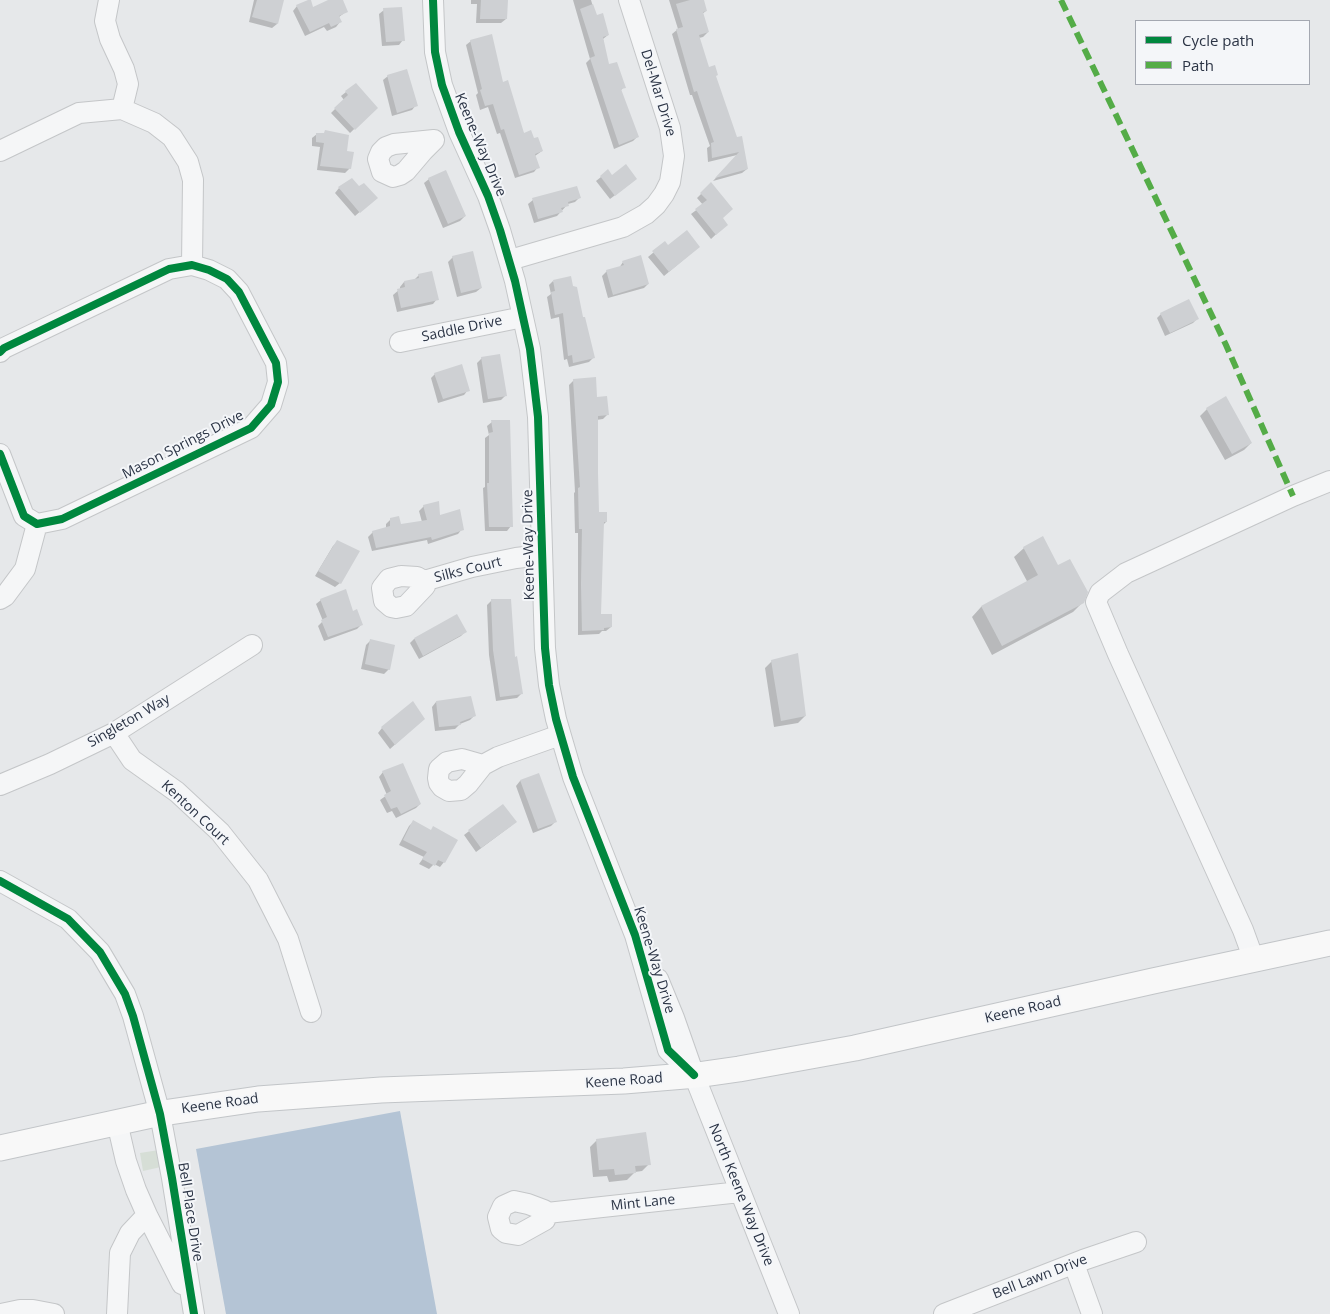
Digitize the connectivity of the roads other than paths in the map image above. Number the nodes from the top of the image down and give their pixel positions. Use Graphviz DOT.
graph roads {
  1 [pos="108,0"];
  2 [pos="433,0"];
  3 [pos="630,0"];
  4 [pos="122,109"];
  5 [pos="458,129"];
  6 [pos="434,140"];
  7 [pos="0,151"];
  8 [pos="510,260"];
  9 [pos="192,265"];
  10 [pos="523,317"];
  11 [pos="400,342"];
  12 [pos="0,352"];
  13 [pos="0,454"];
  14 [pos="1330,481"];
  15 [pos="37,524"];
  16 [pos="542,555"];
  17 [pos="424,581"];
  18 [pos="0,599"];
  19 [pos="252,645"];
  20 [pos="114,733"];
  21 [pos="560,735"];
  22 [pos="483,765"];
  23 [pos="0,785"];
  24 [pos="0,881"];
  25 [pos="1330,943"];
  26 [pos="1254,960"];
  27 [pos="311,1012"];
  28 [pos="694,1075"];
  29 [pos="160,1114"];
  30 [pos="117,1122"];
  31 [pos="0,1148"];
  32 [pos="740,1192"];
  33 [pos="547,1213"];
  34 [pos="146,1215"];
  35 [pos="1136,1242"];
  36 [pos="1074,1264"];
  37 [pos="192,1308"];
  38 [pos="1,1314"];
  39 [pos="54,1314"];
  40 [pos="117,1314"];
  41 [pos="789,1314"];
  42 [pos="944,1314"];
  43 [pos="1092,1314"];
  1 -- 4 [label="street"];
  2 -- 5 [label="street, Keene-Way Drive"];
  3 -- 8 [label="street, Del-Mar Drive"];
  4 -- 7 [label="street"];
  4 -- 9 [label="street"];
  5 -- 6 [label="street"];
  5 -- 8 [label="street, Keene-Way Drive"];
  8 -- 10 [label="street, Keene-Way Drive"];
  9 -- 12 [label="street"];
  9 -- 15 [label="street, Mason Springs Drive"];
  10 -- 11 [label="street, Saddle Drive"];
  10 -- 16 [label="street, Keene-Way Drive"];
  13 -- 15 [label="street"];
  14 -- 26 [label="street"];
  15 -- 18 [label="street"];
  16 -- 17 [label="street, Silks Court"];
  16 -- 21 [label="street, Keene-Way Drive"];
  19 -- 20 [label="street, Singleton Way"];
  20 -- 23 [label="street, Singleton Way"];
  20 -- 27 [label="street, Kenton Court"];
  21 -- 22 [label="street"];
  21 -- 28 [label="street, Keene-Way Drive"];
  24 -- 29 [label="street, Bell Place Drive"];
  25 -- 26 [label="main road, Keene Road"];
  26 -- 28 [label="main road, Keene Road"];
  28 -- 29 [label="main road, Keene Road"];
  28 -- 32 [label="street, North Keene Way Drive"];
  29 -- 30 [label="main road, Keene Road"];
  29 -- 37 [label="street, Bell Place Drive"];
  30 -- 31 [label="main road, Keene Road"];
  30 -- 34 [label="street, Bell Place Drive"];
  32 -- 33 [label="street, Mint Lane"];
  32 -- 41 [label="street, North Keene Way Drive"];
  34 -- 37 [label="street, Bell Place Drive"];
  34 -- 40 [label="street"];
  35 -- 36 [label="street, Bell Lawn Drive"];
  36 -- 42 [label="street, Bell Lawn Drive"];
  36 -- 43 [label="street"];
  38 -- 39 [label="street"];
}
